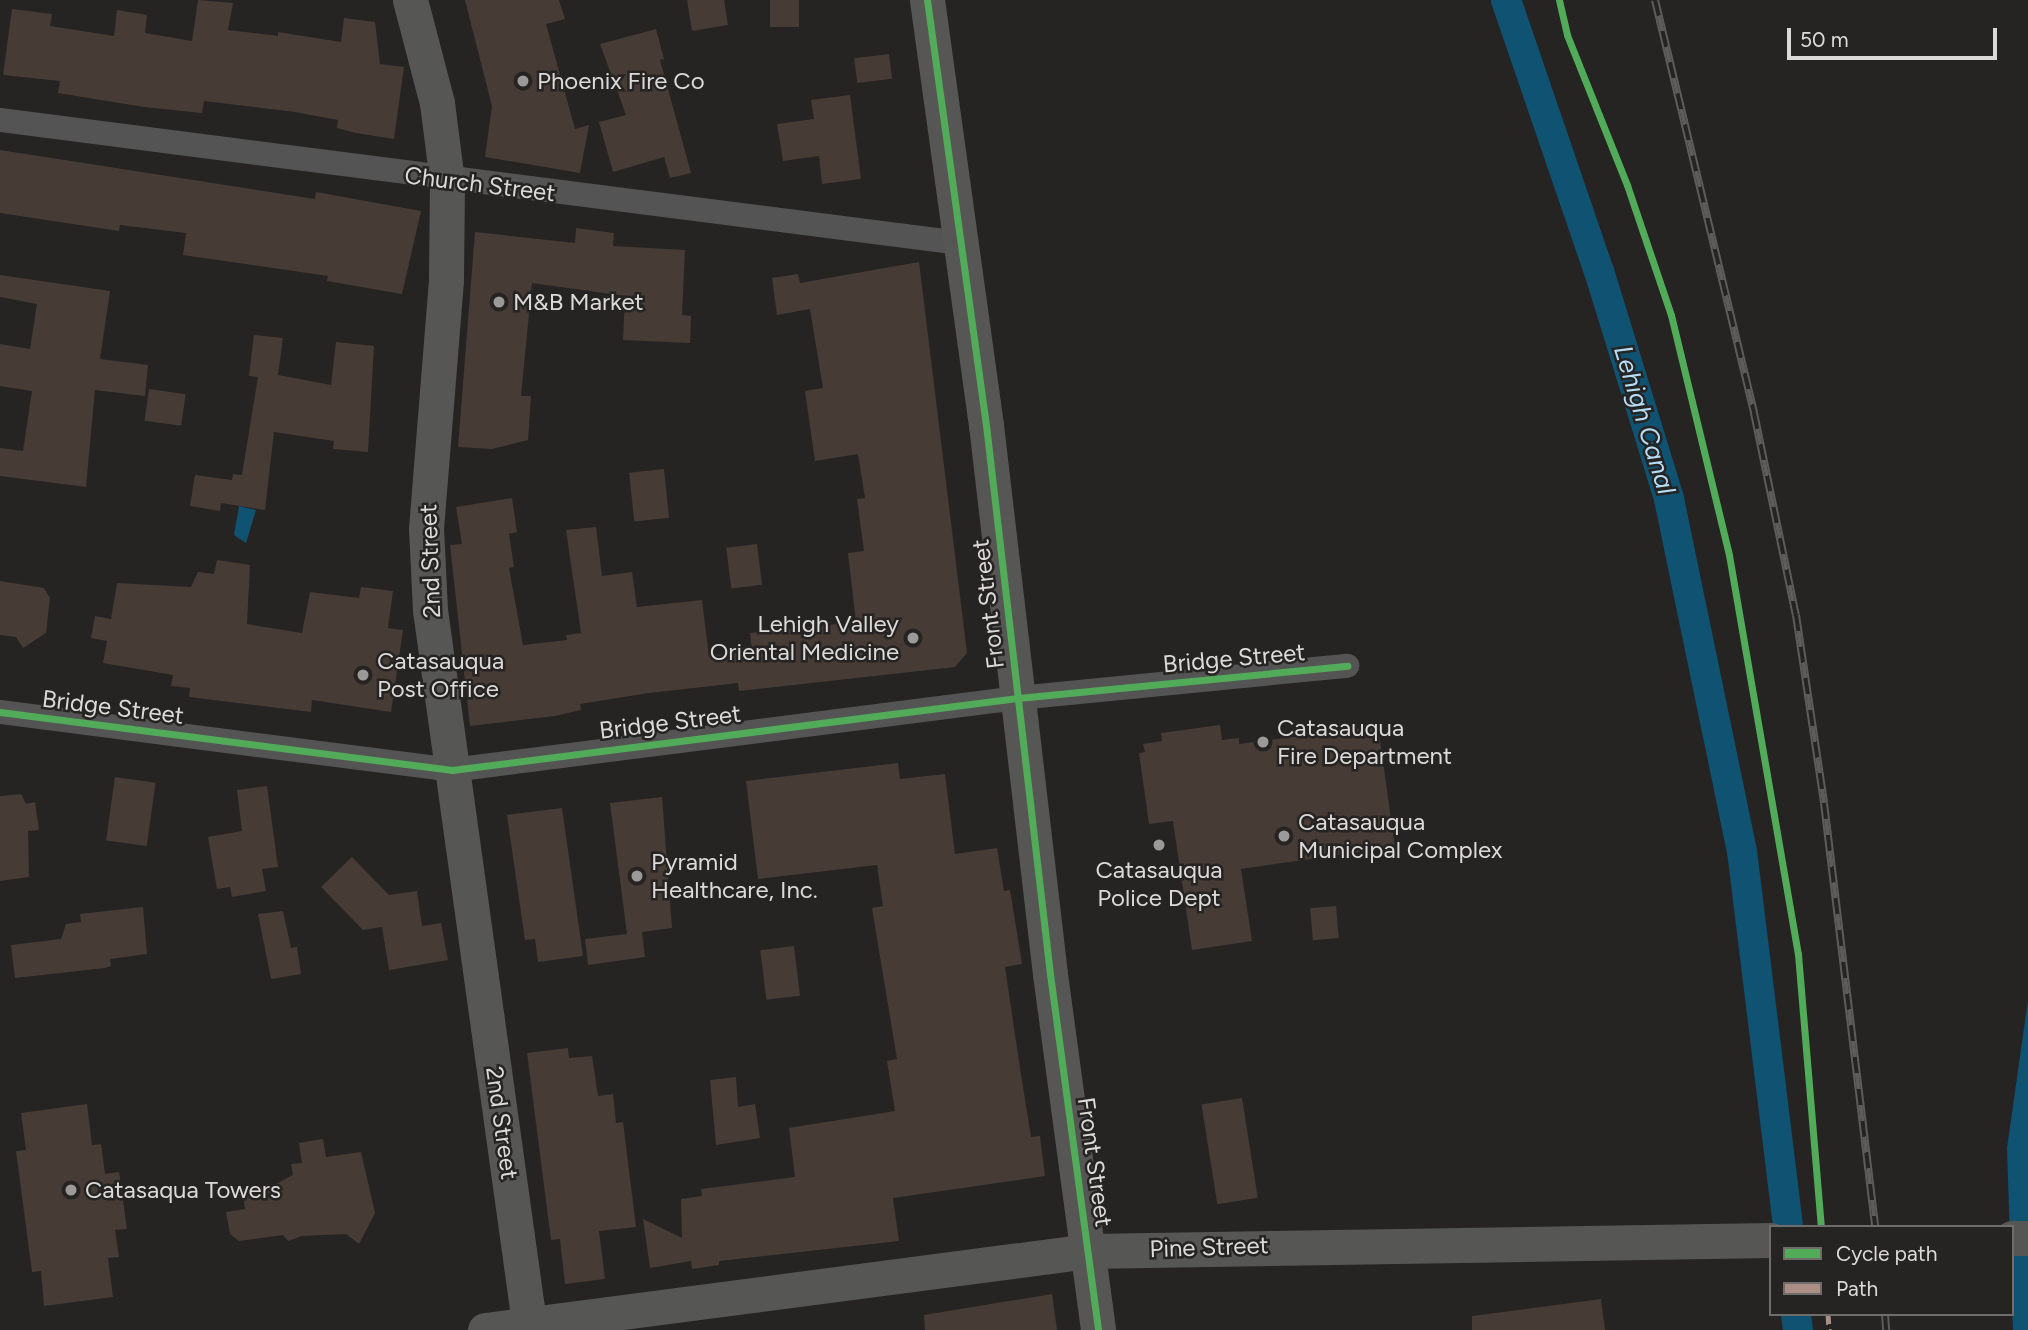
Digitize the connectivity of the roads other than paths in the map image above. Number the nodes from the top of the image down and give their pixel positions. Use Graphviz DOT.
graph roads {
  1 [pos="411,0"];
  2 [pos="927,0"];
  3 [pos="0,120"];
  4 [pos="447,181"];
  5 [pos="960,243"];
  6 [pos="1347,666"];
  7 [pos="1018,698"];
  8 [pos="0,712"];
  9 [pos="452,770"];
  10 [pos="1769,1240"];
  11 [pos="1088,1251"];
  12 [pos="530,1327"];
  13 [pos="485,1330"];
  14 [pos="1098,1330"];
  1 -- 4 [label="main road, 2nd Street"];
  2 -- 5 [label="main road, Front Street"];
  3 -- 4 [label="street, Church Street"];
  4 -- 5 [label="street, Church Street"];
  4 -- 9 [label="main road, 2nd Street"];
  5 -- 7 [label="main road, Front Street"];
  6 -- 7 [label="street, Bridge Street"];
  7 -- 9 [label="street, Bridge Street"];
  7 -- 11 [label="main road, Front Street"];
  8 -- 9 [label="street, Bridge Street"];
  9 -- 12 [label="main road, 2nd Street"];
  10 -- 11 [label="main road, Pine Street"];
  11 -- 12 [label="main road, Pine Street"];
  11 -- 14 [label="main road, Front Street"];
  12 -- 13 [label="main road, Pine Street"];
}
